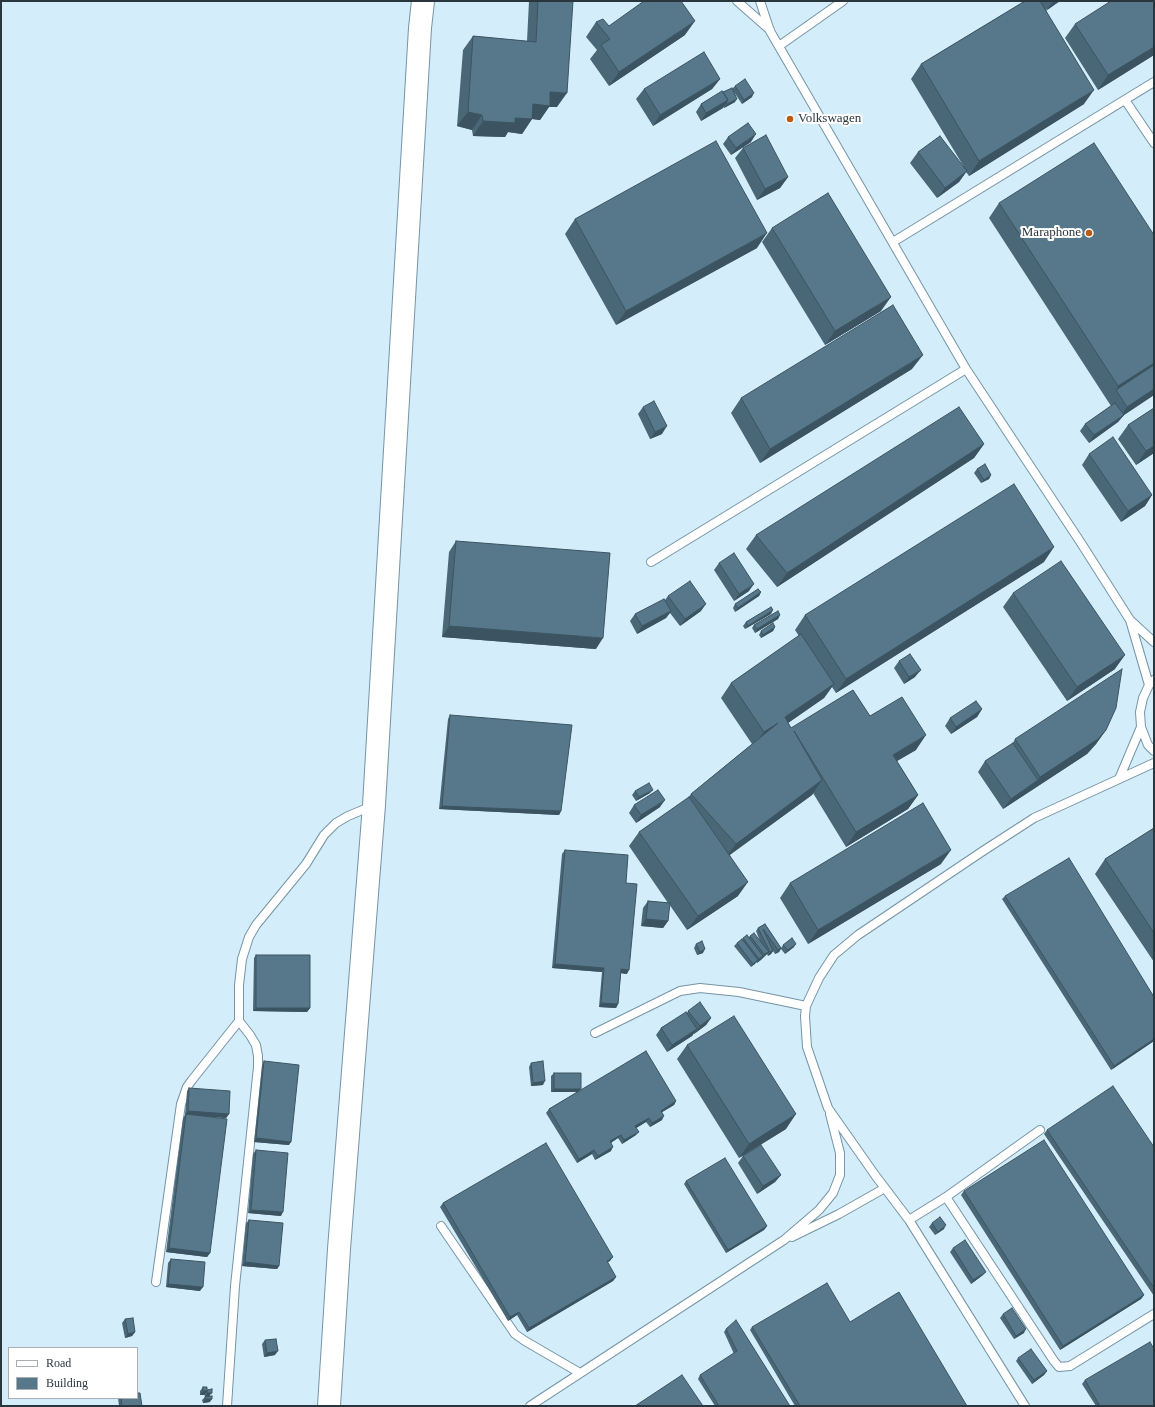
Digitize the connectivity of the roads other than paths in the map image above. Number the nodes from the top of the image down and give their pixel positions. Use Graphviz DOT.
graph roads {
  1 [pos="423,1"];
  2 [pos="737,1"];
  3 [pos="760,1"];
  4 [pos="843,1"];
  5 [pos="770,30"];
  6 [pos="779,46"];
  7 [pos="1154,82"];
  8 [pos="1125,100"];
  9 [pos="1154,142"];
  10 [pos="893,242"];
  11 [pos="966,369"];
  12 [pos="651,562"];
  13 [pos="1130,620"];
  14 [pos="1154,642"];
  15 [pos="1152,682"];
  16 [pos="1141,727"];
  17 [pos="1154,751"];
  18 [pos="1154,763"];
  19 [pos="1119,779"];
  20 [pos="374,805"];
  21 [pos="806,1006"];
  22 [pos="239,1021"];
  23 [pos="595,1033"];
  24 [pos="828,1108"];
  25 [pos="1040,1130"];
  26 [pos="885,1188"];
  27 [pos="946,1197"];
  28 [pos="909,1220"];
  29 [pos="440,1226"];
  30 [pos="784,1240"];
  31 [pos="156,1282"];
  32 [pos="1154,1314"];
  33 [pos="580,1373"];
  34 [pos="227,1406"];
  35 [pos="329,1406"];
  36 [pos="530,1406"];
  37 [pos="1025,1406"];
  1 -- 20 [label="main road"];
  2 -- 5 [label="lane"];
  3 -- 5 [label="lane"];
  4 -- 6 [label="lane"];
  5 -- 6 [label="lane"];
  6 -- 10 [label="lane"];
  7 -- 8 [label="lane"];
  8 -- 9 [label="lane"];
  8 -- 10 [label="lane"];
  10 -- 11 [label="lane"];
  11 -- 12 [label="lane"];
  11 -- 13 [label="lane"];
  13 -- 14 [label="lane"];
  13 -- 15 [label="lane"];
  15 -- 16 [label="lane"];
  16 -- 17 [label="lane"];
  16 -- 19 [label="lane"];
  18 -- 19 [label="lane"];
  19 -- 21 [label="lane"];
  20 -- 22 [label="lane"];
  20 -- 35 [label="main road"];
  21 -- 23 [label="lane"];
  21 -- 24 [label="lane"];
  22 -- 31 [label="lane"];
  22 -- 34 [label="lane"];
  24 -- 26 [label="lane"];
  24 -- 30 [label="lane"];
  25 -- 27 [label="lane"];
  26 -- 28 [label="lane"];
  26 -- 30 [label="lane"];
  27 -- 28 [label="lane"];
  27 -- 32 [label="lane"];
  28 -- 37 [label="lane"];
  29 -- 33 [label="lane"];
  30 -- 33 [label="lane"];
  33 -- 36 [label="lane"];
}
